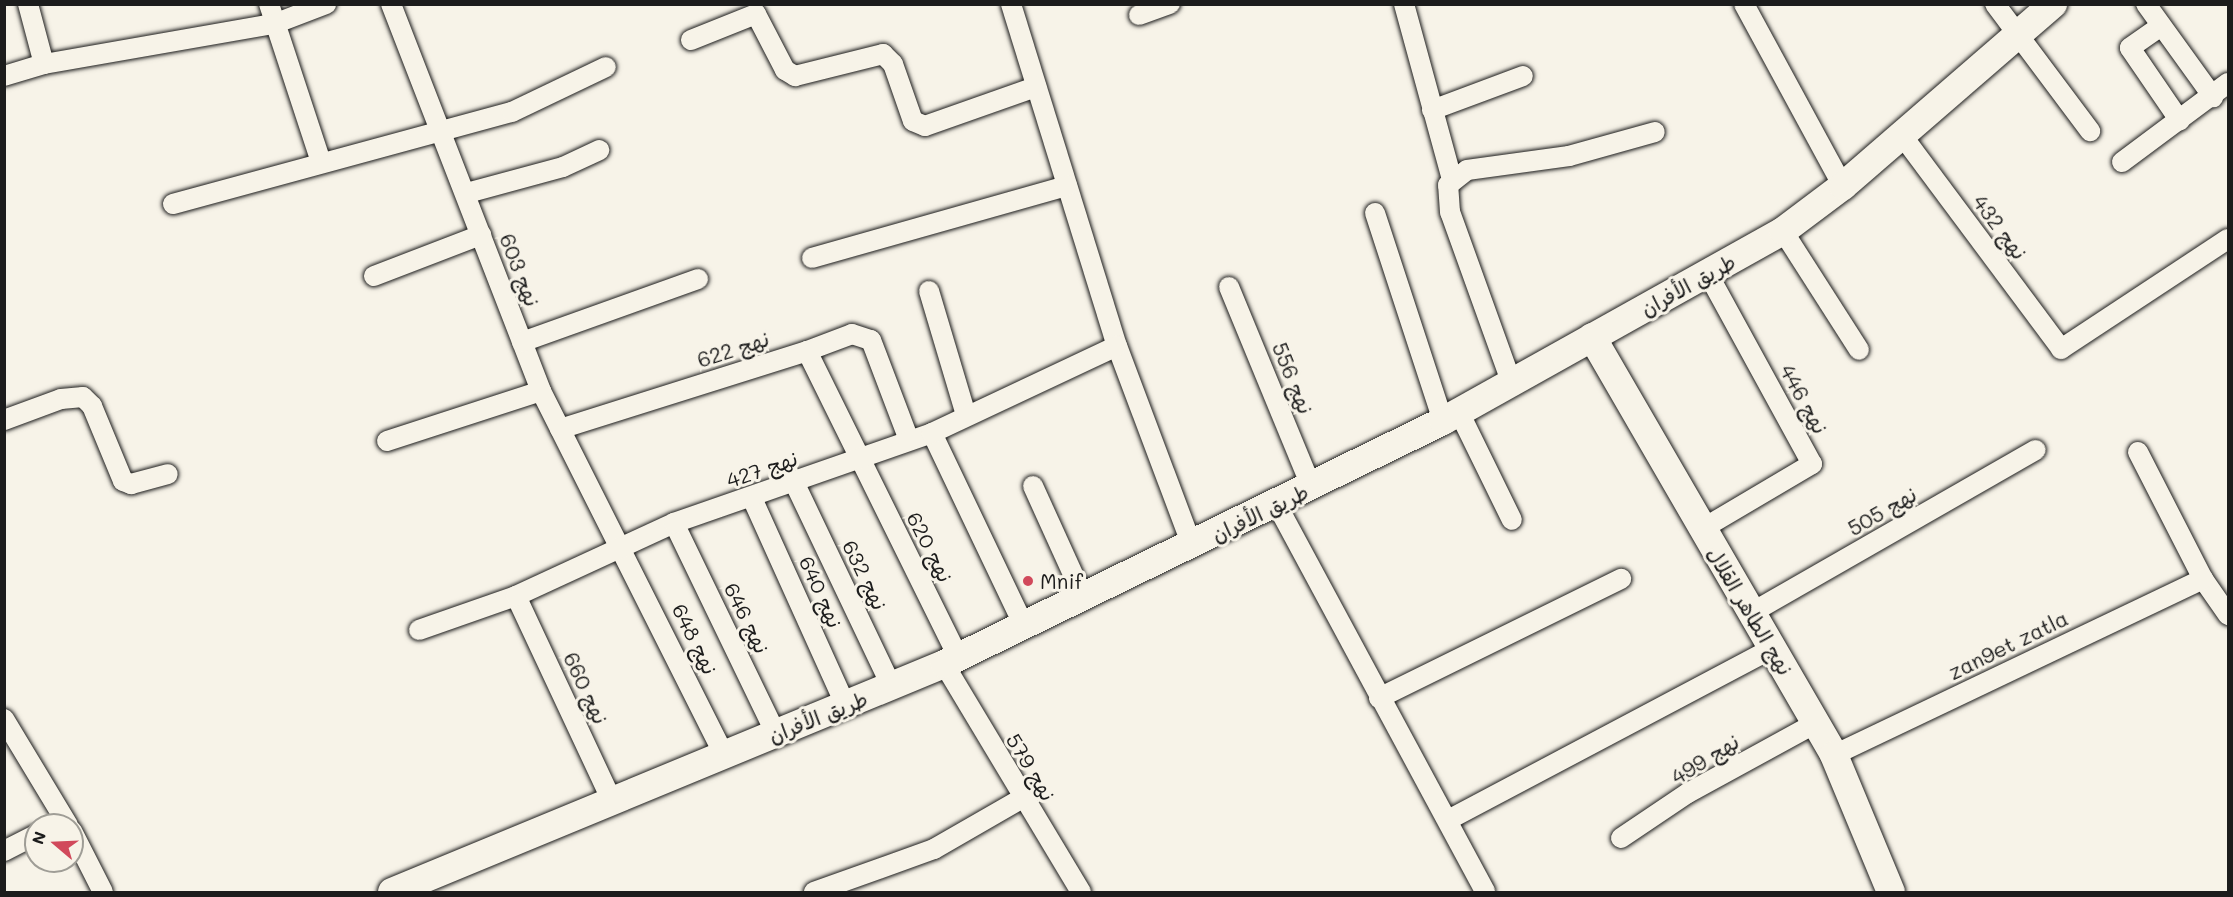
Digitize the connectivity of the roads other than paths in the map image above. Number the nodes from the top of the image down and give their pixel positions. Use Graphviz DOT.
graph roads {
  1 [pos="28,4"];
  2 [pos="326,4"];
  3 [pos="392,4"];
  4 [pos="1011,4"];
  5 [pos="1170,4"];
  6 [pos="1404,4"];
  7 [pos="1744,4"];
  8 [pos="1995,4"];
  9 [pos="2053,4"];
  10 [pos="2146,4"];
  11 [pos="271,14"];
  12 [pos="1139,15"];
  13 [pos="2161,26"];
  14 [pos="2014,36"];
  15 [pos="691,40"];
  16 [pos="44,64"];
  17 [pos="606,67"];
  18 [pos="4,76"];
  19 [pos="1523,76"];
  20 [pos="2229,83"];
  21 [pos="1036,87"];
  22 [pos="2213,97"];
  23 [pos="1432,110"];
  24 [pos="2180,121"];
  25 [pos="2090,131"];
  26 [pos="1655,132"];
  27 [pos="443,134"];
  28 [pos="1901,134"];
  29 [pos="599,150"];
  30 [pos="321,162"];
  31 [pos="2122,162"];
  32 [pos="1452,179"];
  33 [pos="1067,186"];
  34 [pos="1843,186"];
  35 [pos="467,193"];
  36 [pos="173,204"];
  37 [pos="1375,213"];
  38 [pos="1783,231"];
  39 [pos="481,235"];
  40 [pos="2229,239"];
  41 [pos="812,258"];
  42 [pos="374,276"];
  43 [pos="1709,276"];
  44 [pos="698,279"];
  45 [pos="1230,287"];
  46 [pos="929,291"];
  47 [pos="1593,337"];
  48 [pos="522,342"];
  49 [pos="1117,346"];
  50 [pos="1859,350"];
  51 [pos="807,351"];
  52 [pos="1512,384"];
  53 [pos="542,391"];
  54 [pos="966,415"];
  55 [pos="1451,416"];
  56 [pos="4,420"];
  57 [pos="560,429"];
  58 [pos="932,432"];
  59 [pos="909,440"];
  60 [pos="387,441"];
  61 [pos="2036,450"];
  62 [pos="2138,452"];
  63 [pos="858,458"];
  64 [pos="168,474"];
  65 [pos="795,484"];
  66 [pos="1033,486"];
  67 [pos="1312,488"];
  68 [pos="752,498"];
  69 [pos="1277,505"];
  70 [pos="1512,520"];
  71 [pos="674,523"];
  72 [pos="1702,529"];
  73 [pos="622,543"];
  74 [pos="1192,546"];
  75 [pos="1621,579"];
  76 [pos="2203,579"];
  77 [pos="516,596"];
  78 [pos="1083,596"];
  79 [pos="1751,613"];
  80 [pos="2229,615"];
  81 [pos="1023,624"];
  82 [pos="419,630"];
  83 [pos="1773,648"];
  84 [pos="951,661"];
  85 [pos="892,687"];
  86 [pos="1379,698"];
  87 [pos="846,706"];
  88 [pos="4,719"];
  89 [pos="1816,723"];
  90 [pos="776,734"];
  91 [pos="724,755"];
  92 [pos="1834,755"];
  93 [pos="1021,799"];
  94 [pos="612,801"];
  95 [pos="58,813"];
  96 [pos="1448,820"];
  97 [pos="1621,838"];
  98 [pos="24,841"];
  99 [pos="4,851"];
  100 [pos="84,858"];
  101 [pos="103,892"];
  102 [pos="393,892"];
  103 [pos="814,892"];
  104 [pos="1081,892"];
  105 [pos="1483,892"];
  106 [pos="1891,892"];
  1 -- 16 [label="street"];
  2 -- 11 [label="street"];
  3 -- 27 [label="street, نهج 603"];
  4 -- 21 [label="street"];
  5 -- 12 [label="street"];
  6 -- 23 [label="street"];
  7 -- 34 [label="street"];
  8 -- 14 [label="street"];
  9 -- 14 [label="main road, طريق الأفران"];
  10 -- 13 [label="street"];
  11 -- 16 [label="street"];
  11 -- 30 [label="street"];
  13 -- 22 [label="street"];
  13 -- 24 [label="street"];
  14 -- 25 [label="street"];
  14 -- 28 [label="main road, طريق الأفران"];
  15 -- 21 [label="street"];
  16 -- 18 [label="street"];
  17 -- 27 [label="street"];
  19 -- 23 [label="street"];
  20 -- 22 [label="street"];
  21 -- 33 [label="street"];
  22 -- 24 [label="street"];
  23 -- 32 [label="street"];
  24 -- 31 [label="street"];
  26 -- 32 [label="street"];
  27 -- 30 [label="street"];
  27 -- 35 [label="street, نهج 603"];
  28 -- 34 [label="main road, طريق الأفران"];
  28 -- 40 [label="street, نهج 432"];
  29 -- 35 [label="street"];
  30 -- 36 [label="street"];
  32 -- 52 [label="street"];
  33 -- 41 [label="street"];
  33 -- 49 [label="street"];
  34 -- 38 [label="main road, طريق الأفران"];
  35 -- 39 [label="street, نهج 603"];
  37 -- 55 [label="street"];
  38 -- 43 [label="main road, طريق الأفران"];
  38 -- 50 [label="street"];
  39 -- 42 [label="street"];
  39 -- 48 [label="street, نهج 603"];
  43 -- 47 [label="main road, طريق الأفران"];
  43 -- 72 [label="street, نهج 446"];
  44 -- 48 [label="street"];
  45 -- 67 [label="street, نهج 556"];
  46 -- 54 [label="street"];
  47 -- 52 [label="main road, طريق الأفران"];
  47 -- 72 [label="main road, نهج الطاهر القلال"];
  48 -- 53 [label="street, نهج 603"];
  49 -- 54 [label="street, نهج 427"];
  49 -- 74 [label="street"];
  51 -- 57 [label="street, نهج 622"];
  51 -- 59 [label="street, نهج 622"];
  51 -- 63 [label="street"];
  52 -- 55 [label="main road, طريق الأفران"];
  53 -- 57 [label="street, نهج 603"];
  53 -- 60 [label="street"];
  54 -- 58 [label="street, نهج 427"];
  55 -- 67 [label="main road, طريق الأفران"];
  55 -- 70 [label="street"];
  56 -- 64 [label="street"];
  57 -- 73 [label="street, نهج 603"];
  58 -- 59 [label="street, نهج 427"];
  58 -- 81 [label="street"];
  59 -- 63 [label="street, نهج 427"];
  61 -- 79 [label="street, نهج 505"];
  62 -- 76 [label="street"];
  63 -- 65 [label="street, نهج 427"];
  63 -- 84 [label="street, نهج 620"];
  65 -- 68 [label="street, نهج 427"];
  65 -- 85 [label="street, نهج 632"];
  66 -- 78 [label="street"];
  67 -- 69 [label="main road, طريق الأفران"];
  68 -- 71 [label="street, نهج 427"];
  68 -- 87 [label="street, نهج 640"];
  69 -- 74 [label="main road, طريق الأفران"];
  69 -- 86 [label="street"];
  71 -- 73 [label="street, نهج 427"];
  71 -- 90 [label="street, نهج 646"];
  72 -- 79 [label="main road, نهج الطاهر القلال"];
  73 -- 77 [label="street, نهج 427"];
  73 -- 91 [label="street, نهج 648"];
  74 -- 78 [label="main road, طريق الأفران"];
  75 -- 86 [label="street"];
  76 -- 80 [label="street"];
  76 -- 92 [label="street, zan9et zatla"];
  77 -- 82 [label="street, نهج 427"];
  77 -- 94 [label="street, نهج 660"];
  78 -- 81 [label="main road, طريق الأفران"];
  79 -- 83 [label="main road, نهج الطاهر القلال"];
  81 -- 84 [label="main road, طريق الأفران"];
  83 -- 89 [label="main road, نهج الطاهر القلال"];
  83 -- 96 [label="street"];
  84 -- 85 [label="main road, طريق الأفران"];
  84 -- 93 [label="street, نهج 579"];
  85 -- 87 [label="main road, طريق الأفران"];
  86 -- 96 [label="street"];
  87 -- 90 [label="main road, طريق الأفران"];
  88 -- 95 [label="street"];
  89 -- 92 [label="main road, نهج الطاهر القلال"];
  89 -- 97 [label="street, نهج 499"];
  90 -- 91 [label="main road, طريق الأفران"];
  91 -- 94 [label="main road, طريق الأفران"];
  92 -- 106 [label="main road, نهج الطاهر القلال"];
  93 -- 103 [label="street"];
  93 -- 104 [label="street, نهج 579"];
  94 -- 102 [label="main road, طريق الأفران"];
  96 -- 105 [label="street"];
  98 -- 99 [label="street"];
  100 -- 101 [label="street"];
}
